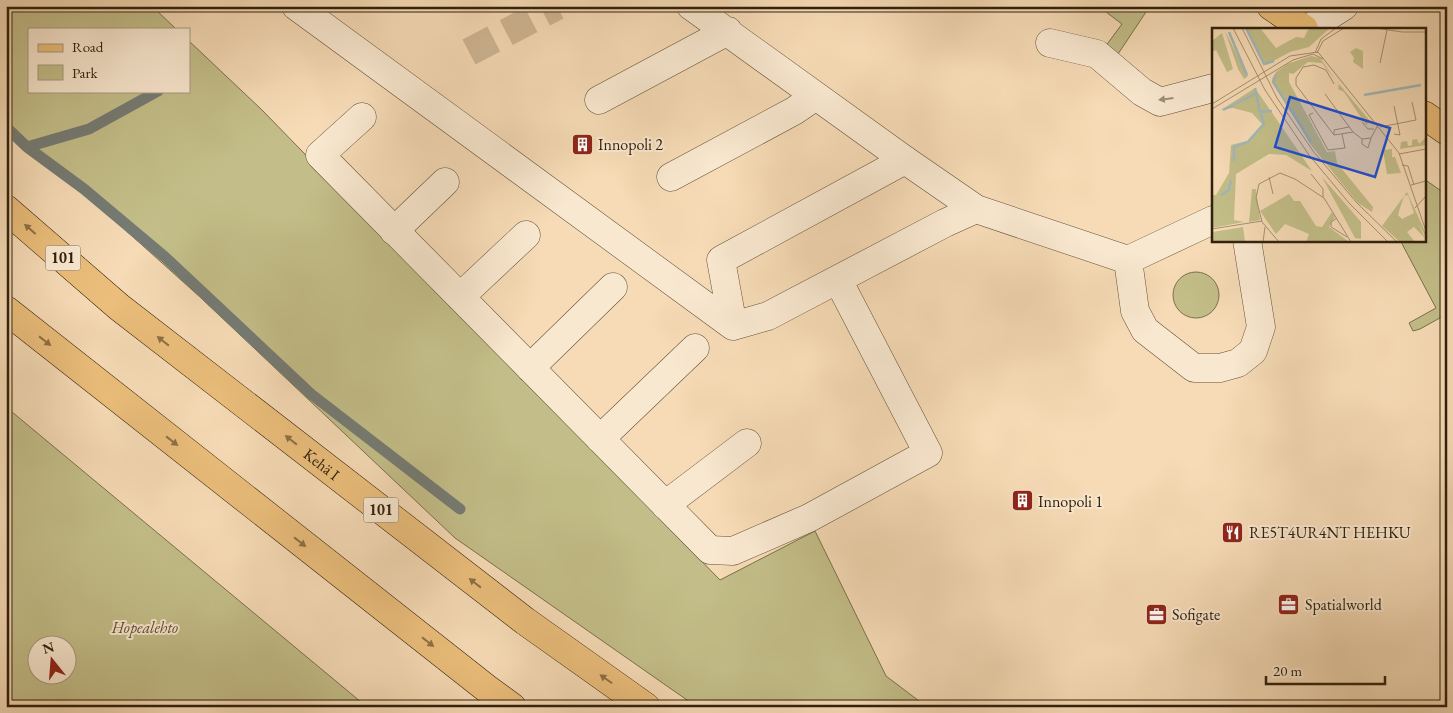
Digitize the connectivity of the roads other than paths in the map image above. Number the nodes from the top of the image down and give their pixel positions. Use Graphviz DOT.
graph roads {
  1 [pos="296,6"];
  2 [pos="691,6"];
  3 [pos="1344,6"];
  4 [pos="1310,28"];
  5 [pos="728,31"];
  6 [pos="1050,43"];
  7 [pos="1212,88"];
  8 [pos="816,96"];
  9 [pos="599,100"];
  10 [pos="1426,116"];
  11 [pos="362,117"];
  12 [pos="1447,131"];
  13 [pos="905,160"];
  14 [pos="671,177"];
  15 [pos="445,182"];
  16 [pos="6,209"];
  17 [pos="976,209"];
  18 [pos="1212,220"];
  19 [pos="394,231"];
  20 [pos="526,235"];
  21 [pos="1247,241"];
  22 [pos="1128,260"];
  23 [pos="838,280"];
  24 [pos="614,287"];
  25 [pos="460,297"];
  26 [pos="6,310"];
  27 [pos="733,326"];
  28 [pos="695,348"];
  29 [pos="530,368"];
  30 [pos="600,439"];
  31 [pos="747,443"];
  32 [pos="666,505"];
  33 [pos="512,707"];
  34 [pos="646,707"];
  1 -- 27 [label="lane"];
  2 -- 5 [label="lane"];
  3 -- 4 [label="lane"];
  5 -- 8 [label="lane"];
  5 -- 9 [label="lane"];
  7 -- 6 [label="lane, one-way"];
  8 -- 13 [label="lane"];
  8 -- 14 [label="lane"];
  10 -- 12 [label="main road"];
  11 -- 19 [label="lane"];
  13 -- 17 [label="lane"];
  13 -- 27 [label="lane"];
  15 -- 19 [label="lane"];
  34 -- 16 [label="main road, Kehä I / 101, one-way"];
  17 -- 22 [label="lane"];
  17 -- 23 [label="lane"];
  18 -- 22 [label="lane"];
  19 -- 25 [label="lane"];
  20 -- 25 [label="lane"];
  21 -- 22 [label="lane"];
  23 -- 27 [label="lane"];
  23 -- 32 [label="lane"];
  24 -- 29 [label="lane"];
  25 -- 29 [label="lane"];
  26 -- 33 [label="main road, one-way"];
  28 -- 30 [label="lane"];
  29 -- 30 [label="lane"];
  30 -- 32 [label="lane"];
  31 -- 32 [label="lane"];
}
